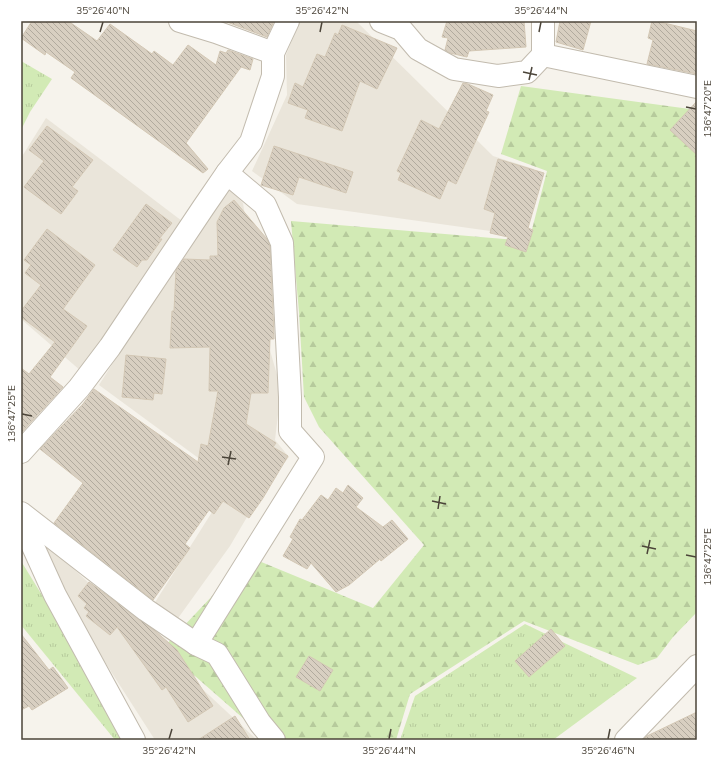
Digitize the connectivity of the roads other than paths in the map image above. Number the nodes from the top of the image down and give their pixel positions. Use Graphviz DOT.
graph roads {
  1 [pos="180,21"];
  2 [pos="288,21"];
  3 [pos="543,21"];
  4 [pos="395,24"];
  5 [pos="273,53"];
  6 [pos="543,56"];
  7 [pos="697,87"];
  8 [pos="228,173"];
  9 [pos="21,452"];
  10 [pos="21,513"];
  11 [pos="21,520"];
  12 [pos="196,644"];
  13 [pos="696,672"];
  14 [pos="134,740"];
  15 [pos="274,740"];
  16 [pos="626,740"];
  1 -- 5 [label="street"];
  2 -- 5 [label="street"];
  3 -- 6 [label="street"];
  4 -- 6 [label="street"];
  5 -- 8 [label="street"];
  6 -- 7 [label="street"];
  8 -- 9 [label="street"];
  8 -- 12 [label="street"];
  10 -- 12 [label="street"];
  11 -- 14 [label="street"];
  12 -- 15 [label="street"];
  13 -- 16 [label="street"];
}
